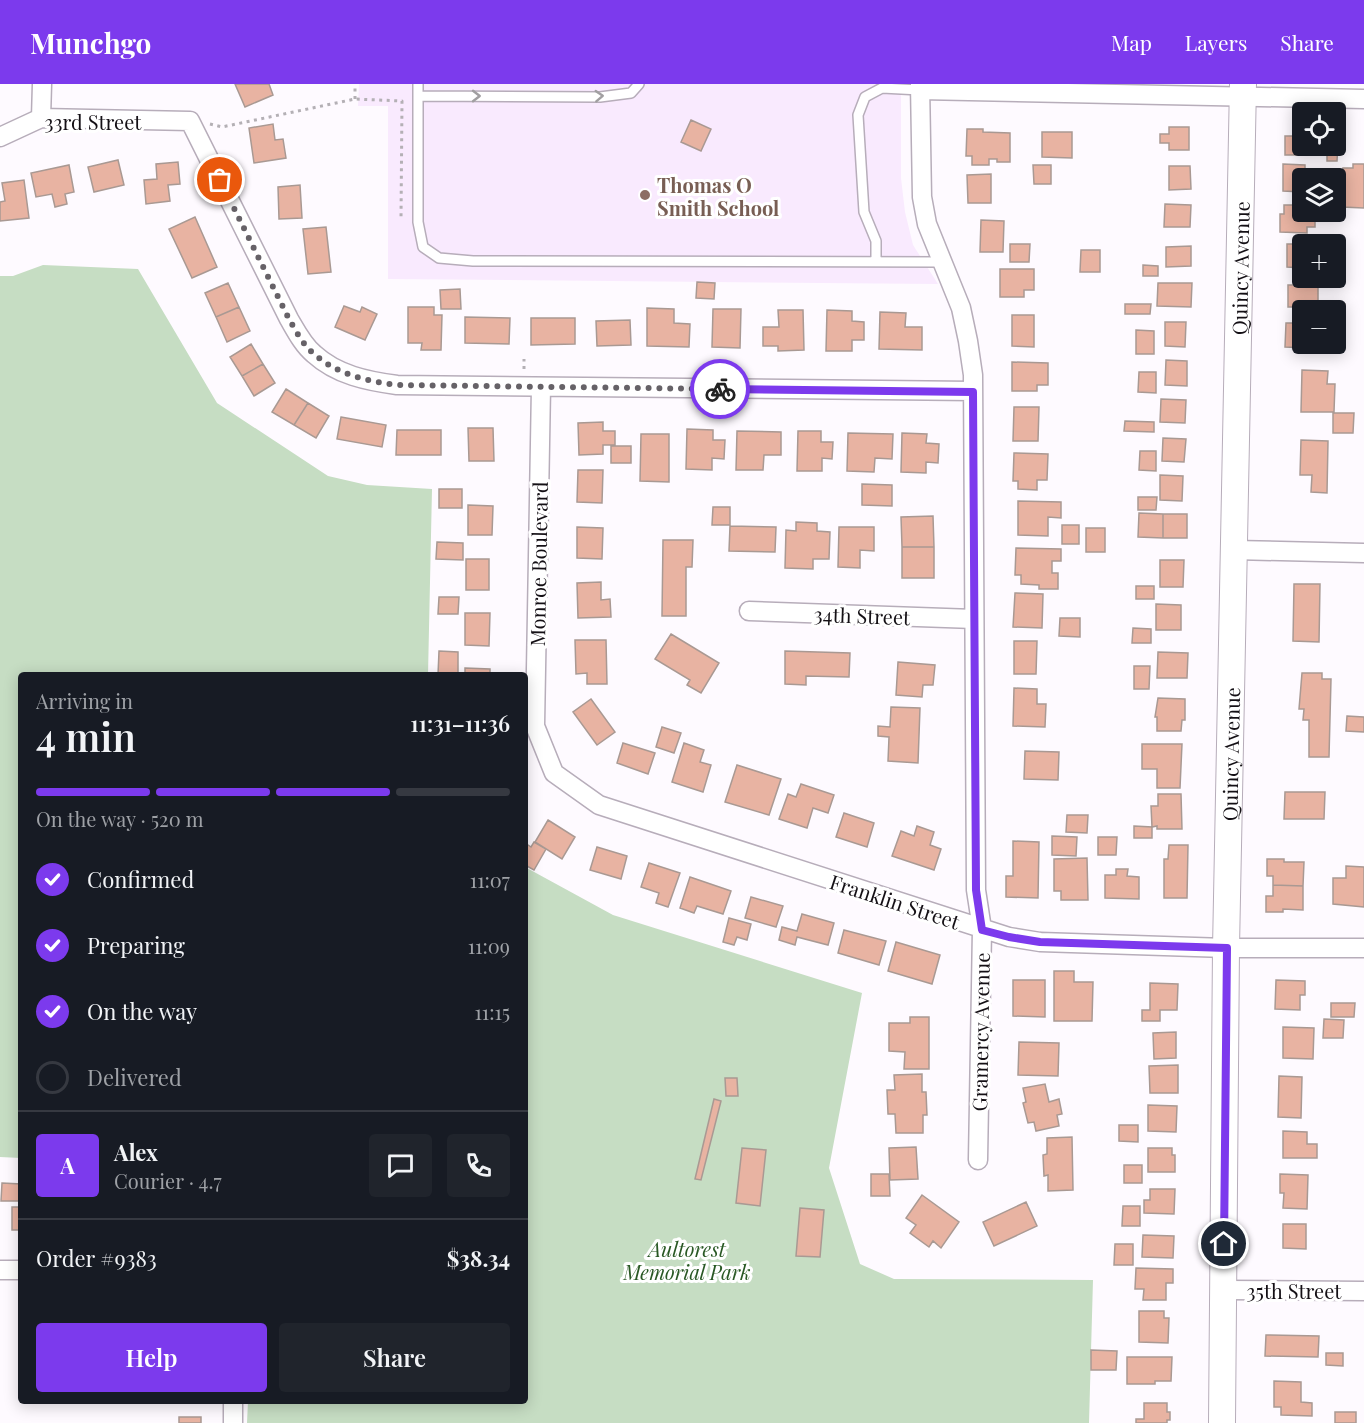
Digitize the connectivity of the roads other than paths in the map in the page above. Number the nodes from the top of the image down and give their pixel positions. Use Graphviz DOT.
graph roads {
  1 [pos="42,84"];
  2 [pos="418,84"];
  3 [pos="639,84"];
  4 [pos="920,87"];
  5 [pos="1243,90"];
  6 [pos="418,96"];
  7 [pos="1364,99"];
  8 [pos="41,118"];
  9 [pos="0,136"];
  10 [pos="876,262"];
  11 [pos="942,262"];
  12 [pos="541,387"];
  13 [pos="973,392"];
  14 [pos="1234,550"];
  15 [pos="1364,553"];
  16 [pos="749,611"];
  17 [pos="974,619"];
  18 [pos="554,773"];
  19 [pos="982,930"];
  20 [pos="1227,948"];
  21 [pos="1364,948"];
  22 [pos="978,1160"];
  23 [pos="0,1270"];
  24 [pos="18,1270"];
  25 [pos="1224,1290"];
  26 [pos="1364,1291"];
  27 [pos="233,1404"];
  28 [pos="233,1423"];
  29 [pos="1222,1423"];
  1 -- 8 [label="street"];
  2 -- 6 [label="lane"];
  6 -- 3 [label="lane, one-way"];
  4 -- 5 [label="street"];
  4 -- 10 [label="lane"];
  4 -- 11 [label="street, Gramercy Avenue"];
  5 -- 7 [label="street"];
  5 -- 14 [label="street, Quincy Avenue"];
  6 -- 10 [label="lane"];
  8 -- 9 [label="street, 33rd Street"];
  8 -- 12 [label="street, 33rd Street"];
  10 -- 11 [label="lane"];
  11 -- 13 [label="street, Gramercy Avenue"];
  12 -- 13 [label="street"];
  12 -- 18 [label="street, Monroe Boulevard"];
  13 -- 17 [label="street, Gramercy Avenue"];
  14 -- 15 [label="street"];
  14 -- 20 [label="street, Quincy Avenue"];
  16 -- 17 [label="street, 34th Street"];
  17 -- 19 [label="street, Gramercy Avenue"];
  18 -- 19 [label="street, Franklin Street"];
  19 -- 20 [label="street, Franklin Street"];
  19 -- 22 [label="street, Gramercy Avenue"];
  20 -- 21 [label="street, Franklin Street"];
  20 -- 25 [label="street, Quincy Avenue"];
  23 -- 24 [label="street"];
  25 -- 26 [label="street, 35th Street"];
  25 -- 29 [label="street, Quincy Avenue"];
  27 -- 28 [label="street"];
}
